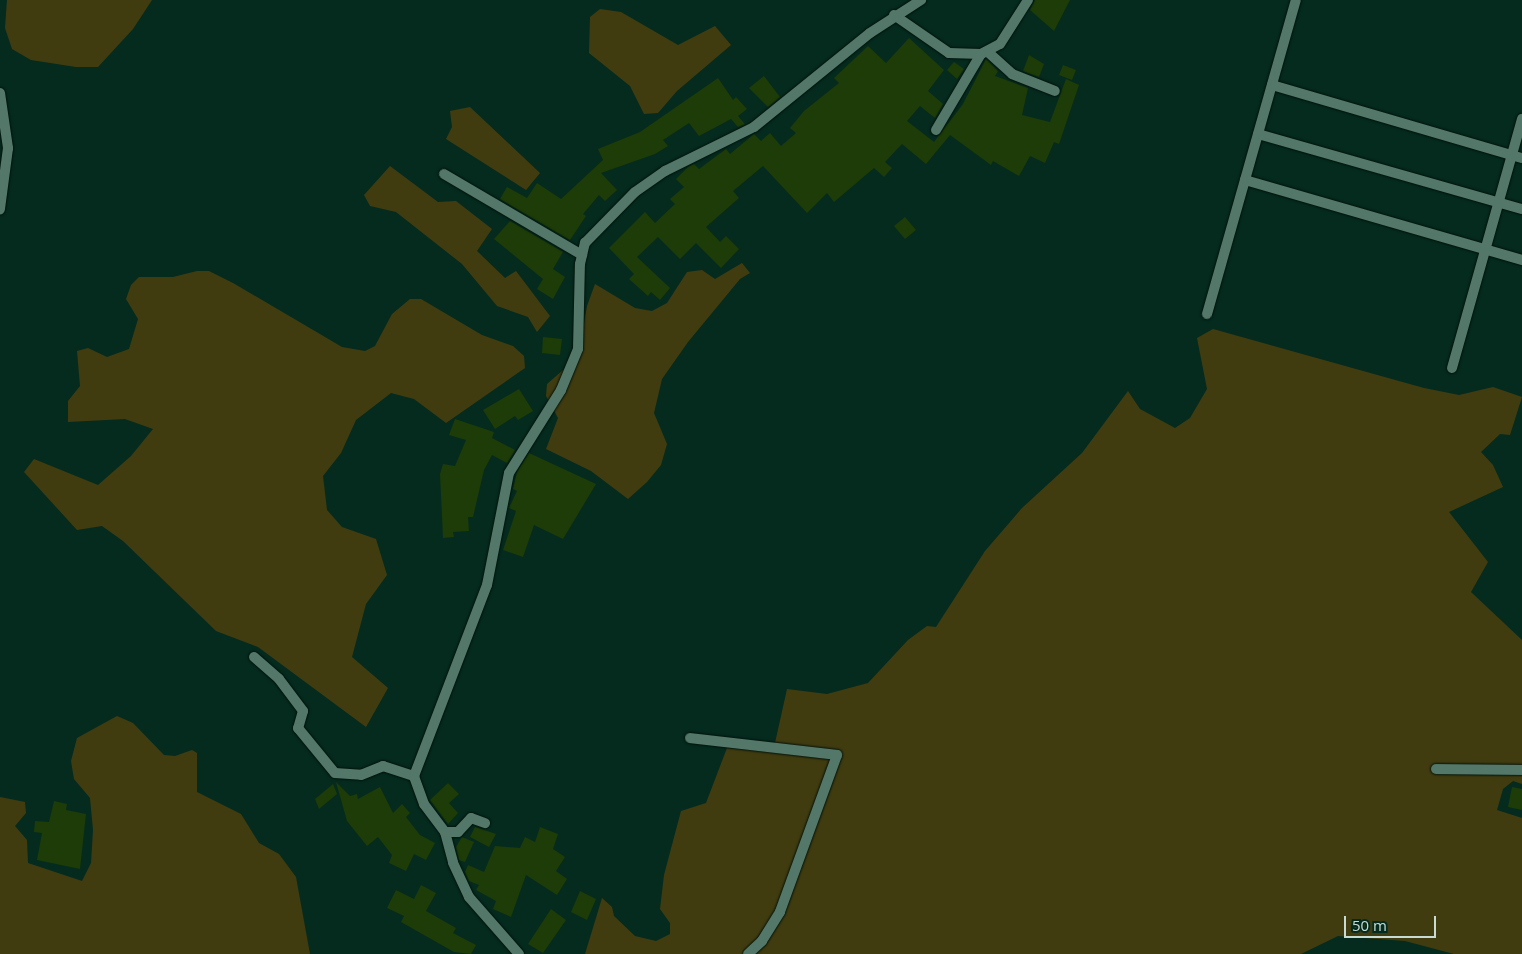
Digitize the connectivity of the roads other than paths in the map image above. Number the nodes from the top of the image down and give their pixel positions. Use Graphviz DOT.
graph roads {
  1 [pos="921,0"];
  2 [pos="1028,0"];
  3 [pos="1296,0"];
  4 [pos="894,15"];
  5 [pos="985,54"];
  6 [pos="1272,85"];
  7 [pos="1055,91"];
  8 [pos="0,93"];
  9 [pos="1522,119"];
  10 [pos="936,130"];
  11 [pos="1258,134"];
  12 [pos="1517,157"];
  13 [pos="444,174"];
  14 [pos="1245,180"];
  15 [pos="1499,202"];
  16 [pos="0,209"];
  17 [pos="1522,209"];
  18 [pos="1486,249"];
  19 [pos="582,255"];
  20 [pos="1522,260"];
  21 [pos="1207,314"];
  22 [pos="1452,368"];
  23 [pos="254,657"];
  24 [pos="690,738"];
  25 [pos="1436,769"];
  26 [pos="1522,770"];
  27 [pos="414,776"];
  28 [pos="485,823"];
  29 [pos="445,832"];
  30 [pos="519,954"];
  31 [pos="748,954"];
  1 -- 4 [label="street"];
  2 -- 5 [label="street"];
  3 -- 6 [label="street"];
  4 -- 5 [label="street"];
  4 -- 19 [label="street"];
  5 -- 7 [label="street"];
  5 -- 10 [label="street"];
  6 -- 11 [label="street"];
  6 -- 12 [label="street"];
  8 -- 16 [label="street"];
  9 -- 12 [label="street"];
  11 -- 14 [label="street"];
  11 -- 15 [label="street"];
  12 -- 15 [label="street"];
  13 -- 19 [label="street"];
  14 -- 18 [label="street"];
  14 -- 21 [label="street"];
  15 -- 17 [label="street"];
  15 -- 18 [label="street"];
  18 -- 20 [label="street"];
  18 -- 22 [label="street"];
  19 -- 27 [label="street"];
  23 -- 27 [label="street"];
  24 -- 31 [label="street"];
  25 -- 26 [label="street"];
  27 -- 29 [label="street"];
  28 -- 29 [label="street"];
  29 -- 30 [label="street"];
}
